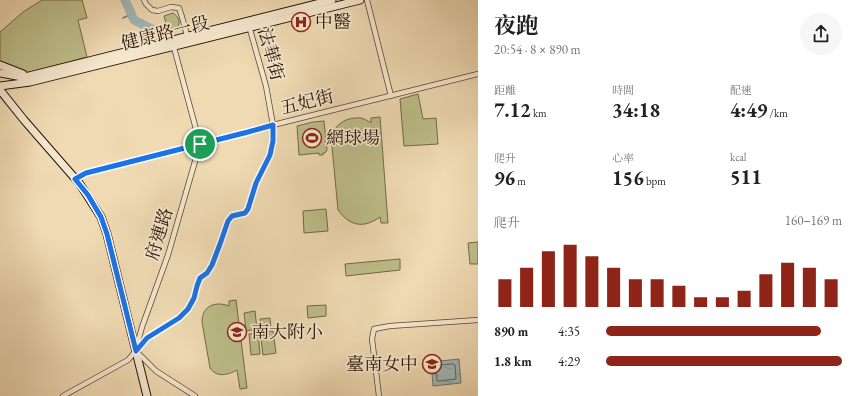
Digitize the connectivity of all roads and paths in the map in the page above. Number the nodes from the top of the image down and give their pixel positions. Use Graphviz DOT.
graph roads {
  1 [pos="144,0"];
  2 [pos="332,0"];
  3 [pos="360,0"];
  4 [pos="367,0"];
  5 [pos="249,25"];
  6 [pos="188,40"];
  7 [pos="173,44"];
  8 [pos="0,65"];
  9 [pos="0,73"];
  10 [pos="478,74"];
  11 [pos="28,76"];
  12 [pos="0,86"];
  13 [pos="0,90"];
  14 [pos="392,96"];
  15 [pos="273,125"];
  16 [pos="200,144"];
  17 [pos="75,179"];
  18 [pos="478,320"];
  19 [pos="136,351"];
  20 [pos="63,396"];
  21 [pos="147,396"];
  22 [pos="195,396"];
  23 [pos="379,396"];
  1 -- 6 [label="street"];
  2 -- 5 [label="street, 健康路一段"];
  3 -- 5 [label="street, 健康路一段"];
  4 -- 14 [label="street"];
  5 -- 6 [label="street, 健康路一段"];
  5 -- 15 [label="street, 法華街"];
  6 -- 7 [label="street, 健康路一段"];
  7 -- 11 [label="street, 健康路一段"];
  7 -- 12 [label="street, 健康路一段"];
  7 -- 16 [label="street"];
  8 -- 11 [label="street"];
  9 -- 11 [label="street, 健康路一段"];
  10 -- 14 [label="street, 五妃街"];
  13 -- 17 [label="street"];
  14 -- 15 [label="street, 五妃街"];
  15 -- 16 [label="street, 五妃街"];
  15 -- 19 [label="street, 法華街"];
  16 -- 17 [label="street, 五妃街"];
  16 -- 19 [label="street, 府連路"];
  17 -- 19 [label="street"];
  18 -- 23 [label="street"];
  19 -- 20 [label="street"];
  19 -- 21 [label="street"];
  19 -- 22 [label="street"];
}
